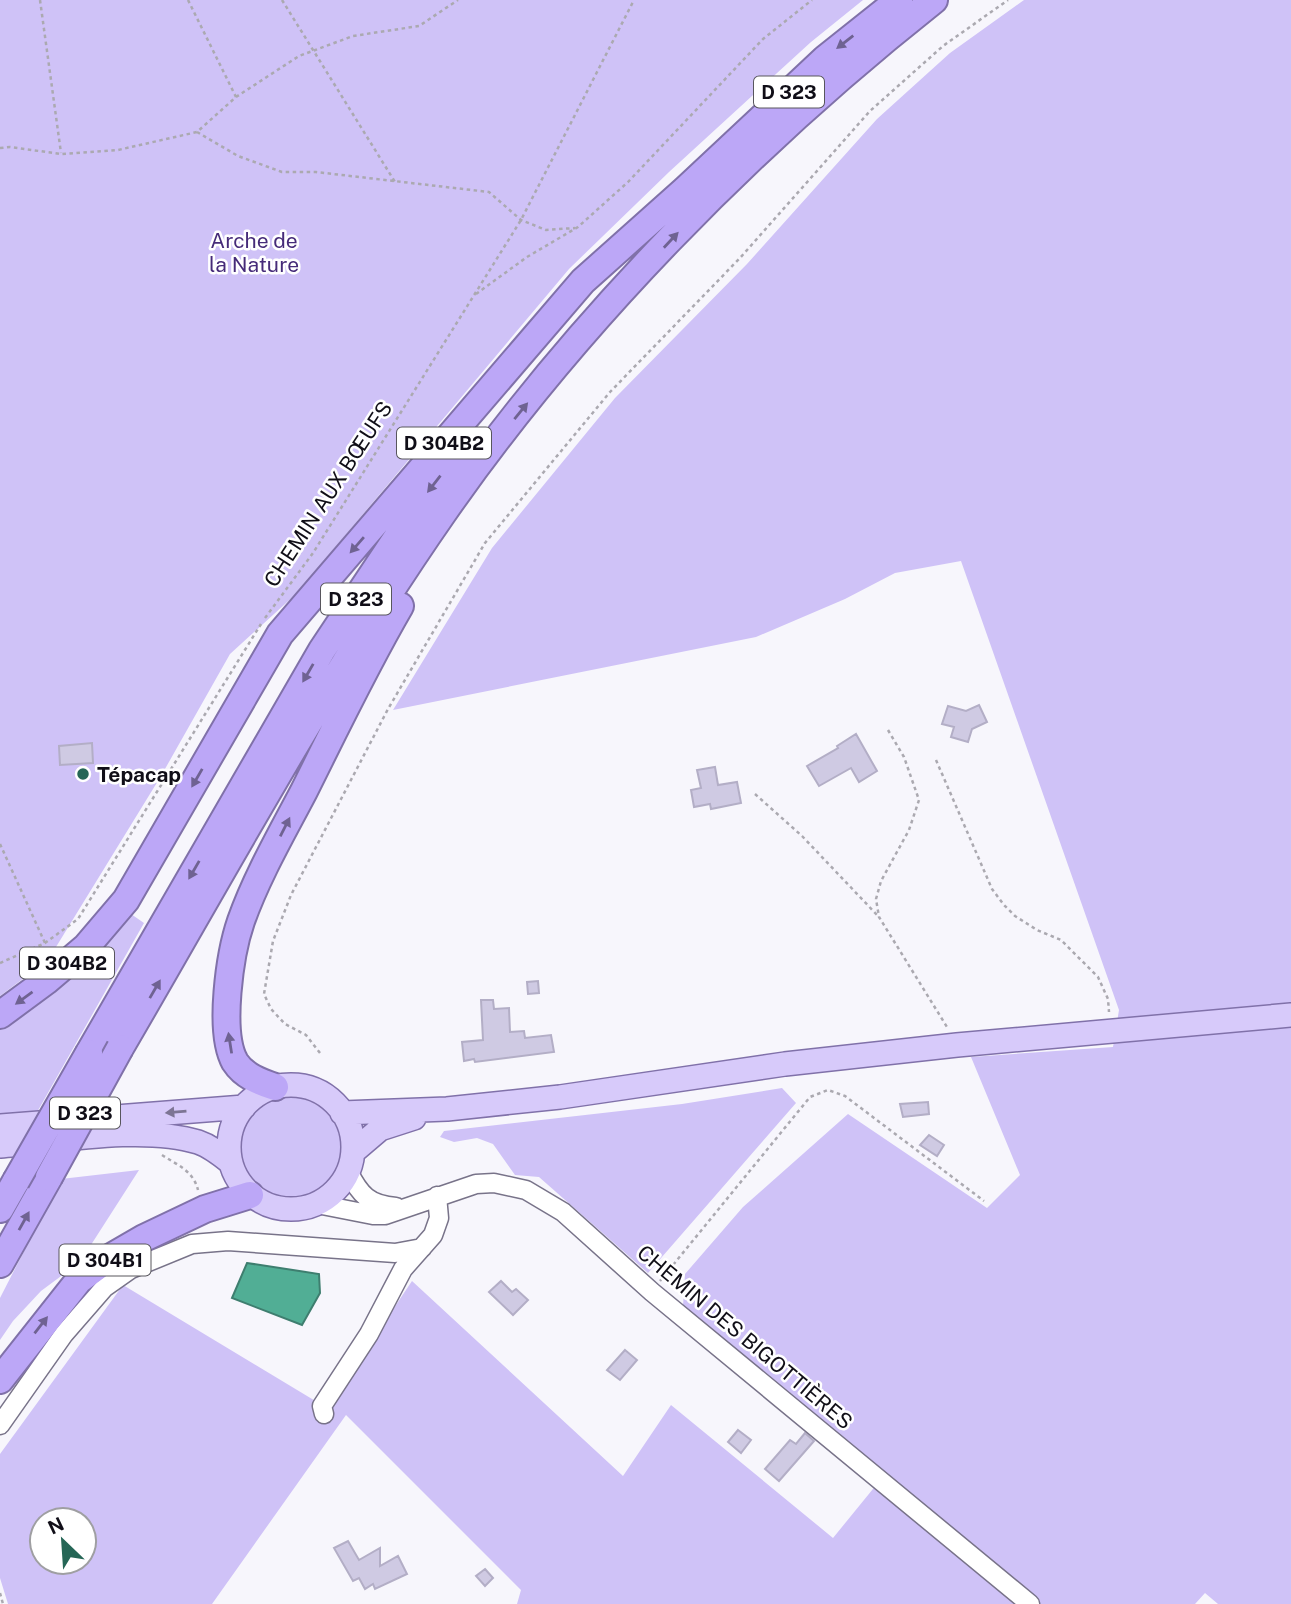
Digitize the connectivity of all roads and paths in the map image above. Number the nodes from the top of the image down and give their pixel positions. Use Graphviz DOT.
graph roads {
  1 [pos="40,0"];
  2 [pos="188,0"];
  3 [pos="282,0"];
  4 [pos="458,0"];
  5 [pos="634,0"];
  6 [pos="812,0"];
  7 [pos="899,0"];
  8 [pos="934,0"];
  9 [pos="1008,0"];
  10 [pos="313,51"];
  11 [pos="236,97"];
  12 [pos="197,132"];
  13 [pos="0,148"];
  14 [pos="61,154"];
  15 [pos="395,182"];
  16 [pos="685,190"];
  17 [pos="521,220"];
  18 [pos="578,228"];
  19 [pos="473,296"];
  20 [pos="479,465"];
  21 [pos="888,730"];
  22 [pos="936,760"];
  23 [pos="755,794"];
  24 [pos="0,844"];
  25 [pos="879,917"];
  26 [pos="46,943"];
  27 [pos="0,963"];
  28 [pos="0,1015"];
  29 [pos="1291,1015"];
  30 [pos="1111,1032"];
  31 [pos="957,1045"];
  32 [pos="320,1053"];
  33 [pos="275,1087"];
  34 [pos="244,1107"];
  35 [pos="447,1109"];
  36 [pos="342,1112"];
  37 [pos="0,1126"];
  38 [pos="0,1146"];
  39 [pos="156,1150"];
  40 [pos="230,1162"];
  41 [pos="350,1162"];
  42 [pos="250,1195"];
  43 [pos="437,1196"];
  44 [pos="984,1201"];
  45 [pos="317,1204"];
  46 [pos="403,1207"];
  47 [pos="0,1209"];
  48 [pos="205,1209"];
  49 [pos="422,1248"];
  50 [pos="0,1265"];
  51 [pos="652,1292"];
  52 [pos="0,1380"];
  53 [pos="324,1414"];
  54 [pos="0,1425"];
  55 [pos="0,1593"];
  56 [pos="3,1604"];
  57 [pos="1030,1604"];
  1 -- 14 [label="path"];
  2 -- 11 [label="path"];
  3 -- 10 [label="path"];
  4 -- 10 [label="path"];
  5 -- 17 [label="path, CHEMIN AUX BŒUFS"];
  6 -- 18 [label="path"];
  7 -- 16 [label="highway, D 323, one-way"];
  20 -- 8 [label="highway, D 323, one-way"];
  9 -- 32 [label="path"];
  10 -- 11 [label="path"];
  10 -- 15 [label="path"];
  11 -- 12 [label="path"];
  12 -- 14 [label="path"];
  12 -- 15 [label="path"];
  13 -- 14 [label="path"];
  15 -- 17 [label="path"];
  16 -- 28 [label="highway, D 304B2, one-way"];
  16 -- 47 [label="highway, D 323, one-way, bridge"];
  17 -- 18 [label="path"];
  17 -- 19 [label="path, CHEMIN AUX BŒUFS"];
  18 -- 19 [label="path"];
  19 -- 26 [label="path, CHEMIN AUX BŒUFS"];
  33 -- 20 [label="highway, one-way"];
  50 -- 20 [label="highway, D 323, one-way, bridge"];
  21 -- 25 [label="path"];
  22 -- 30 [label="path"];
  23 -- 25 [label="path"];
  24 -- 26 [label="path"];
  25 -- 31 [label="path"];
  26 -- 27 [label="path, CHEMIN AUX BŒUFS"];
  29 -- 30 [label="main road"];
  30 -- 31 [label="main road"];
  31 -- 35 [label="main road"];
  33 -- 34 [label="main road"];
  33 -- 36 [label="main road"];
  34 -- 37 [label="main road, one-way"];
  34 -- 40 [label="main road"];
  35 -- 36 [label="main road"];
  35 -- 41 [label="main road"];
  36 -- 41 [label="main road"];
  38 -- 40 [label="main road"];
  39 -- 48 [label="path"];
  40 -- 42 [label="main road"];
  41 -- 45 [label="main road"];
  41 -- 46 [label="street"];
  42 -- 45 [label="main road"];
  42 -- 48 [label="highway, D 304B1"];
  43 -- 46 [label="street, CHEMIN DES BIGOTTIÈRES"];
  43 -- 49 [label="street"];
  43 -- 51 [label="street, CHEMIN DES BIGOTTIÈRES"];
  44 -- 51 [label="path"];
  45 -- 46 [label="street, CHEMIN DES BIGOTTIÈRES"];
  52 -- 48 [label="highway, D 304B1, one-way"];
  49 -- 53 [label="street"];
  49 -- 54 [label="street"];
  51 -- 57 [label="street, CHEMIN DES BIGOTTIÈRES"];
  55 -- 56 [label="path"];
}
